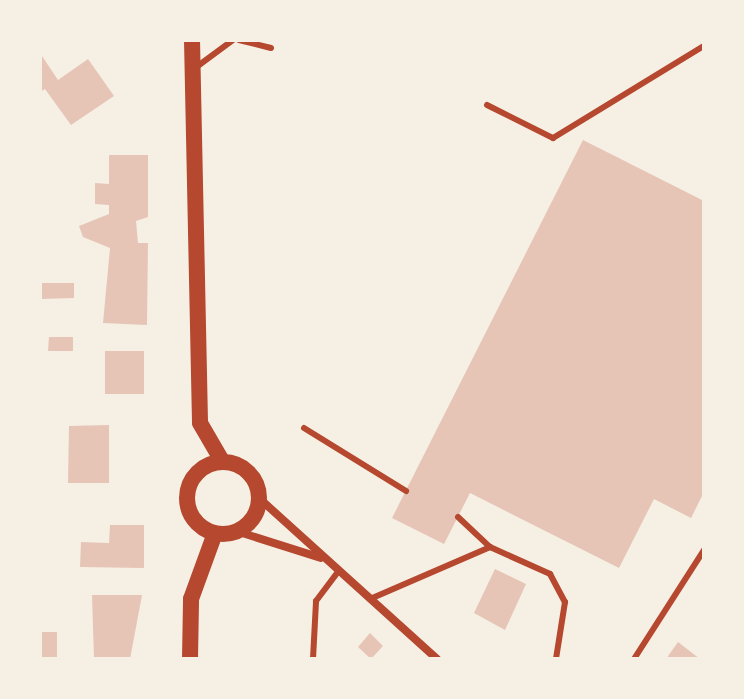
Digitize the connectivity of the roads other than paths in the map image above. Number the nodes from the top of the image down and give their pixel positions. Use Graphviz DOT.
graph roads {
  1 [pos="192,40"];
  2 [pos="236,40"];
  3 [pos="704,46"];
  4 [pos="271,48"];
  5 [pos="192,70"];
  6 [pos="487,105"];
  7 [pos="304,428"];
  8 [pos="222,461"];
  9 [pos="406,491"];
  10 [pos="260,499"];
  11 [pos="458,517"];
  12 [pos="236,531"];
  13 [pos="215,533"];
  14 [pos="490,547"];
  15 [pos="704,550"];
  16 [pos="326,560"];
  17 [pos="339,571"];
  18 [pos="370,599"];
  19 [pos="190,659"];
  20 [pos="313,659"];
  21 [pos="437,659"];
  22 [pos="556,659"];
  23 [pos="634,659"];
  1 -- 5 [label="main road"];
  2 -- 4 [label="lane"];
  2 -- 5 [label="lane"];
  3 -- 6 [label="lane"];
  5 -- 8 [label="main road"];
  7 -- 9 [label="lane"];
  8 -- 10 [label="main road"];
  8 -- 13 [label="main road"];
  10 -- 12 [label="main road"];
  10 -- 16 [label="street"];
  11 -- 14 [label="lane"];
  12 -- 13 [label="main road"];
  12 -- 16 [label="street"];
  13 -- 19 [label="main road"];
  14 -- 18 [label="lane"];
  14 -- 22 [label="lane"];
  15 -- 23 [label="lane"];
  16 -- 17 [label="street"];
  17 -- 18 [label="street"];
  17 -- 20 [label="lane"];
  18 -- 21 [label="street"];
}
